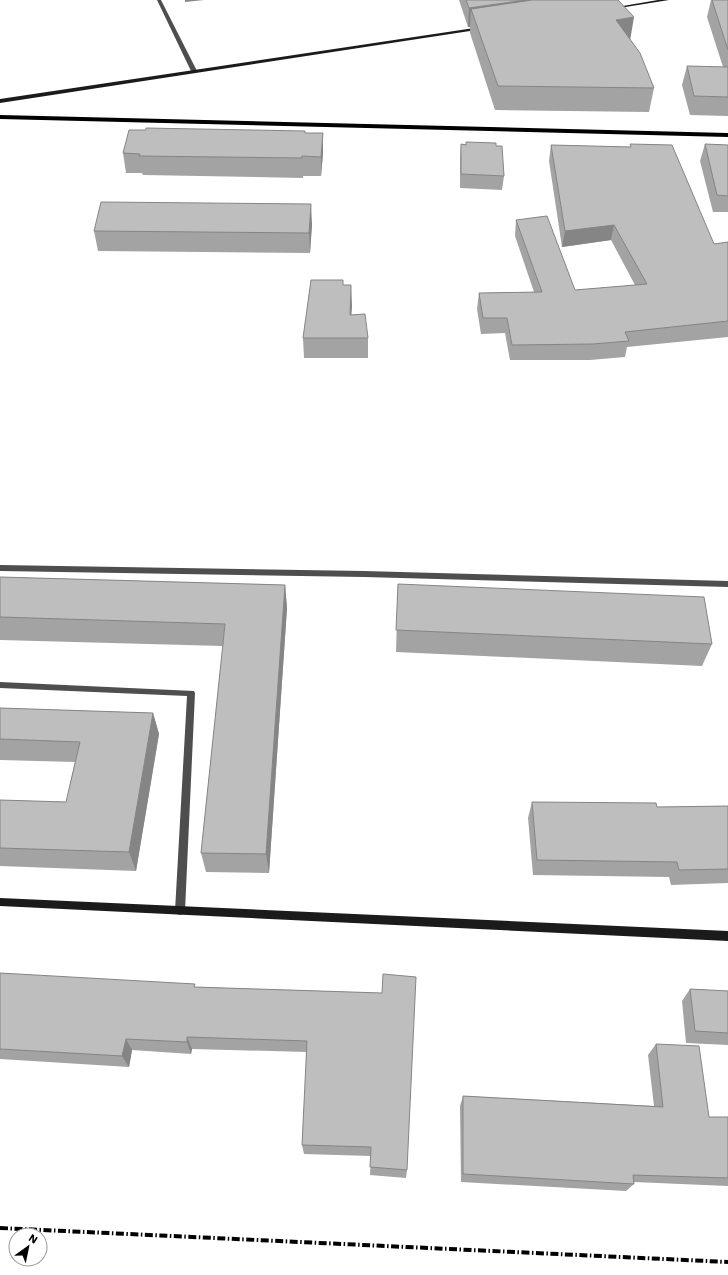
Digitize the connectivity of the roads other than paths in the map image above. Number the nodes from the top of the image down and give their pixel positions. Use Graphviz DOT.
graph roads {
  1 [pos="159,0"];
  2 [pos="667,0"];
  3 [pos="604,10"];
  4 [pos="486,27"];
  5 [pos="194,71"];
  6 [pos="0,101"];
  7 [pos="0,117"];
  8 [pos="728,135"];
  9 [pos="0,568"];
  10 [pos="728,584"];
  11 [pos="0,685"];
  12 [pos="0,902"];
  13 [pos="180,911"];
  14 [pos="728,936"];
  1 -- 5 [label="street"];
  2 -- 3 [label="main road"];
  4 -- 5 [label="main road"];
  5 -- 6 [label="main road"];
  7 -- 8 [label="main road"];
  9 -- 10 [label="street"];
  11 -- 13 [label="street"];
  12 -- 13 [label="main road"];
  13 -- 14 [label="main road"];
}
